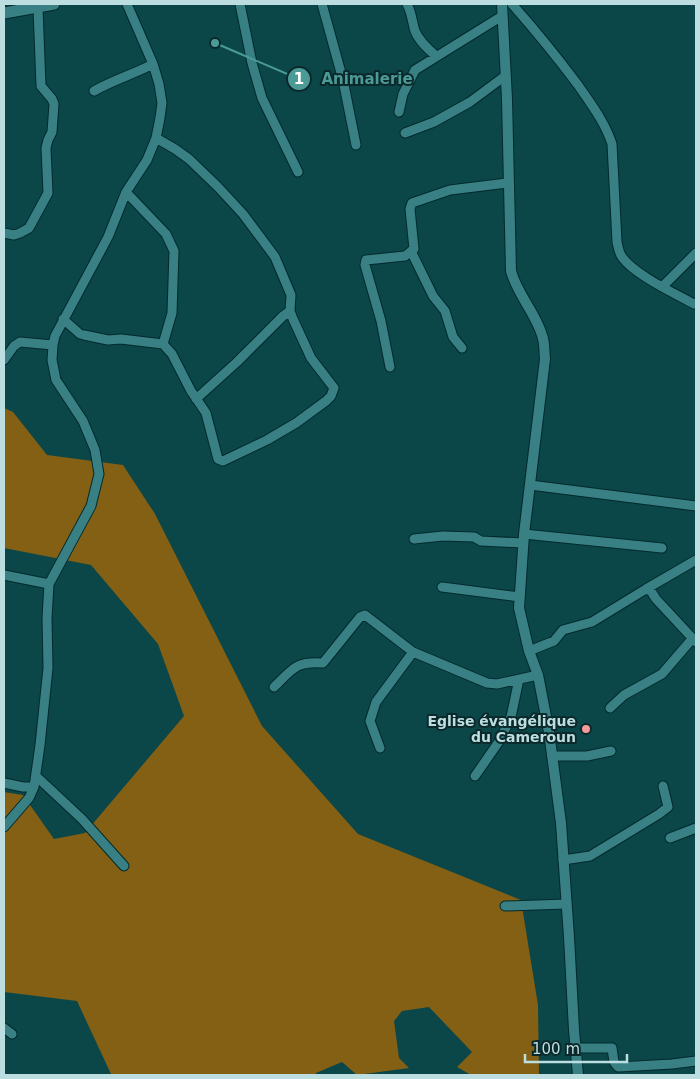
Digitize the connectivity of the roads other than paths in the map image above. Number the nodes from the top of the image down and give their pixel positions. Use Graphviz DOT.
graph roads {
  1 [pos="54,4"];
  2 [pos="127,4"];
  3 [pos="240,4"];
  4 [pos="322,4"];
  5 [pos="407,4"];
  6 [pos="502,4"];
  7 [pos="512,4"];
  8 [pos="38,8"];
  9 [pos="4,13"];
  10 [pos="502,16"];
  11 [pos="436,56"];
  12 [pos="153,64"];
  13 [pos="506,76"];
  14 [pos="94,91"];
  15 [pos="399,112"];
  16 [pos="405,133"];
  17 [pos="156,138"];
  18 [pos="356,145"];
  19 [pos="298,172"];
  20 [pos="508,183"];
  21 [pos="126,192"];
  22 [pos="4,234"];
  23 [pos="411,251"];
  24 [pos="696,253"];
  25 [pos="662,287"];
  26 [pos="696,303"];
  27 [pos="290,311"];
  28 [pos="63,319"];
  29 [pos="162,344"];
  30 [pos="53,345"];
  31 [pos="462,348"];
  32 [pos="4,360"];
  33 [pos="390,367"];
  34 [pos="196,398"];
  35 [pos="530,485"];
  36 [pos="696,506"];
  37 [pos="414,538"];
  38 [pos="524,539"];
  39 [pos="662,548"];
  40 [pos="696,560"];
  41 [pos="4,575"];
  42 [pos="49,584"];
  43 [pos="442,587"];
  44 [pos="646,589"];
  45 [pos="520,597"];
  46 [pos="694,640"];
  47 [pos="530,651"];
  48 [pos="413,652"];
  49 [pos="538,675"];
  50 [pos="519,679"];
  51 [pos="274,686"];
  52 [pos="610,708"];
  53 [pos="380,748"];
  54 [pos="611,751"];
  55 [pos="552,756"];
  56 [pos="36,776"];
  57 [pos="476,776"];
  58 [pos="4,783"];
  59 [pos="663,786"];
  60 [pos="34,787"];
  61 [pos="4,827"];
  62 [pos="696,828"];
  63 [pos="670,838"];
  64 [pos="563,860"];
  65 [pos="124,866"];
  66 [pos="566,904"];
  67 [pos="505,906"];
  68 [pos="575,1048"];
  69 [pos="696,1061"];
  70 [pos="578,1075"];
  1 -- 8 [label="main road"];
  2 -- 12 [label="street"];
  3 -- 19 [label="street"];
  4 -- 18 [label="street"];
  5 -- 11 [label="street"];
  6 -- 10 [label="street"];
  7 -- 25 [label="street"];
  8 -- 9 [label="main road"];
  8 -- 22 [label="street"];
  10 -- 11 [label="street"];
  10 -- 13 [label="street"];
  11 -- 15 [label="street"];
  12 -- 14 [label="street"];
  12 -- 17 [label="street"];
  13 -- 16 [label="street"];
  13 -- 20 [label="street"];
  17 -- 21 [label="street"];
  17 -- 27 [label="street"];
  20 -- 23 [label="street"];
  20 -- 35 [label="street"];
  21 -- 28 [label="street"];
  21 -- 29 [label="street"];
  23 -- 31 [label="street"];
  23 -- 33 [label="street"];
  24 -- 25 [label="street"];
  25 -- 26 [label="street"];
  27 -- 34 [label="street"];
  27 -- 34 [label="street"];
  28 -- 29 [label="street"];
  28 -- 30 [label="street"];
  29 -- 34 [label="street"];
  30 -- 32 [label="street"];
  30 -- 42 [label="street"];
  35 -- 36 [label="street"];
  35 -- 38 [label="street"];
  37 -- 38 [label="street"];
  38 -- 39 [label="street"];
  38 -- 45 [label="street"];
  40 -- 44 [label="street"];
  41 -- 42 [label="street"];
  42 -- 56 [label="street"];
  43 -- 45 [label="street"];
  44 -- 46 [label="street"];
  44 -- 47 [label="street"];
  45 -- 47 [label="street"];
  46 -- 52 [label="street"];
  47 -- 49 [label="street"];
  48 -- 50 [label="street"];
  48 -- 51 [label="street"];
  48 -- 53 [label="street"];
  49 -- 50 [label="street"];
  49 -- 55 [label="street"];
  50 -- 57 [label="street"];
  54 -- 55 [label="street"];
  55 -- 64 [label="street"];
  56 -- 60 [label="street"];
  56 -- 65 [label="street"];
  58 -- 60 [label="street"];
  59 -- 64 [label="street"];
  60 -- 61 [label="street"];
  62 -- 63 [label="street"];
  64 -- 66 [label="street"];
  66 -- 67 [label="street"];
  66 -- 68 [label="street"];
  68 -- 69 [label="street"];
  68 -- 70 [label="street"];
}
